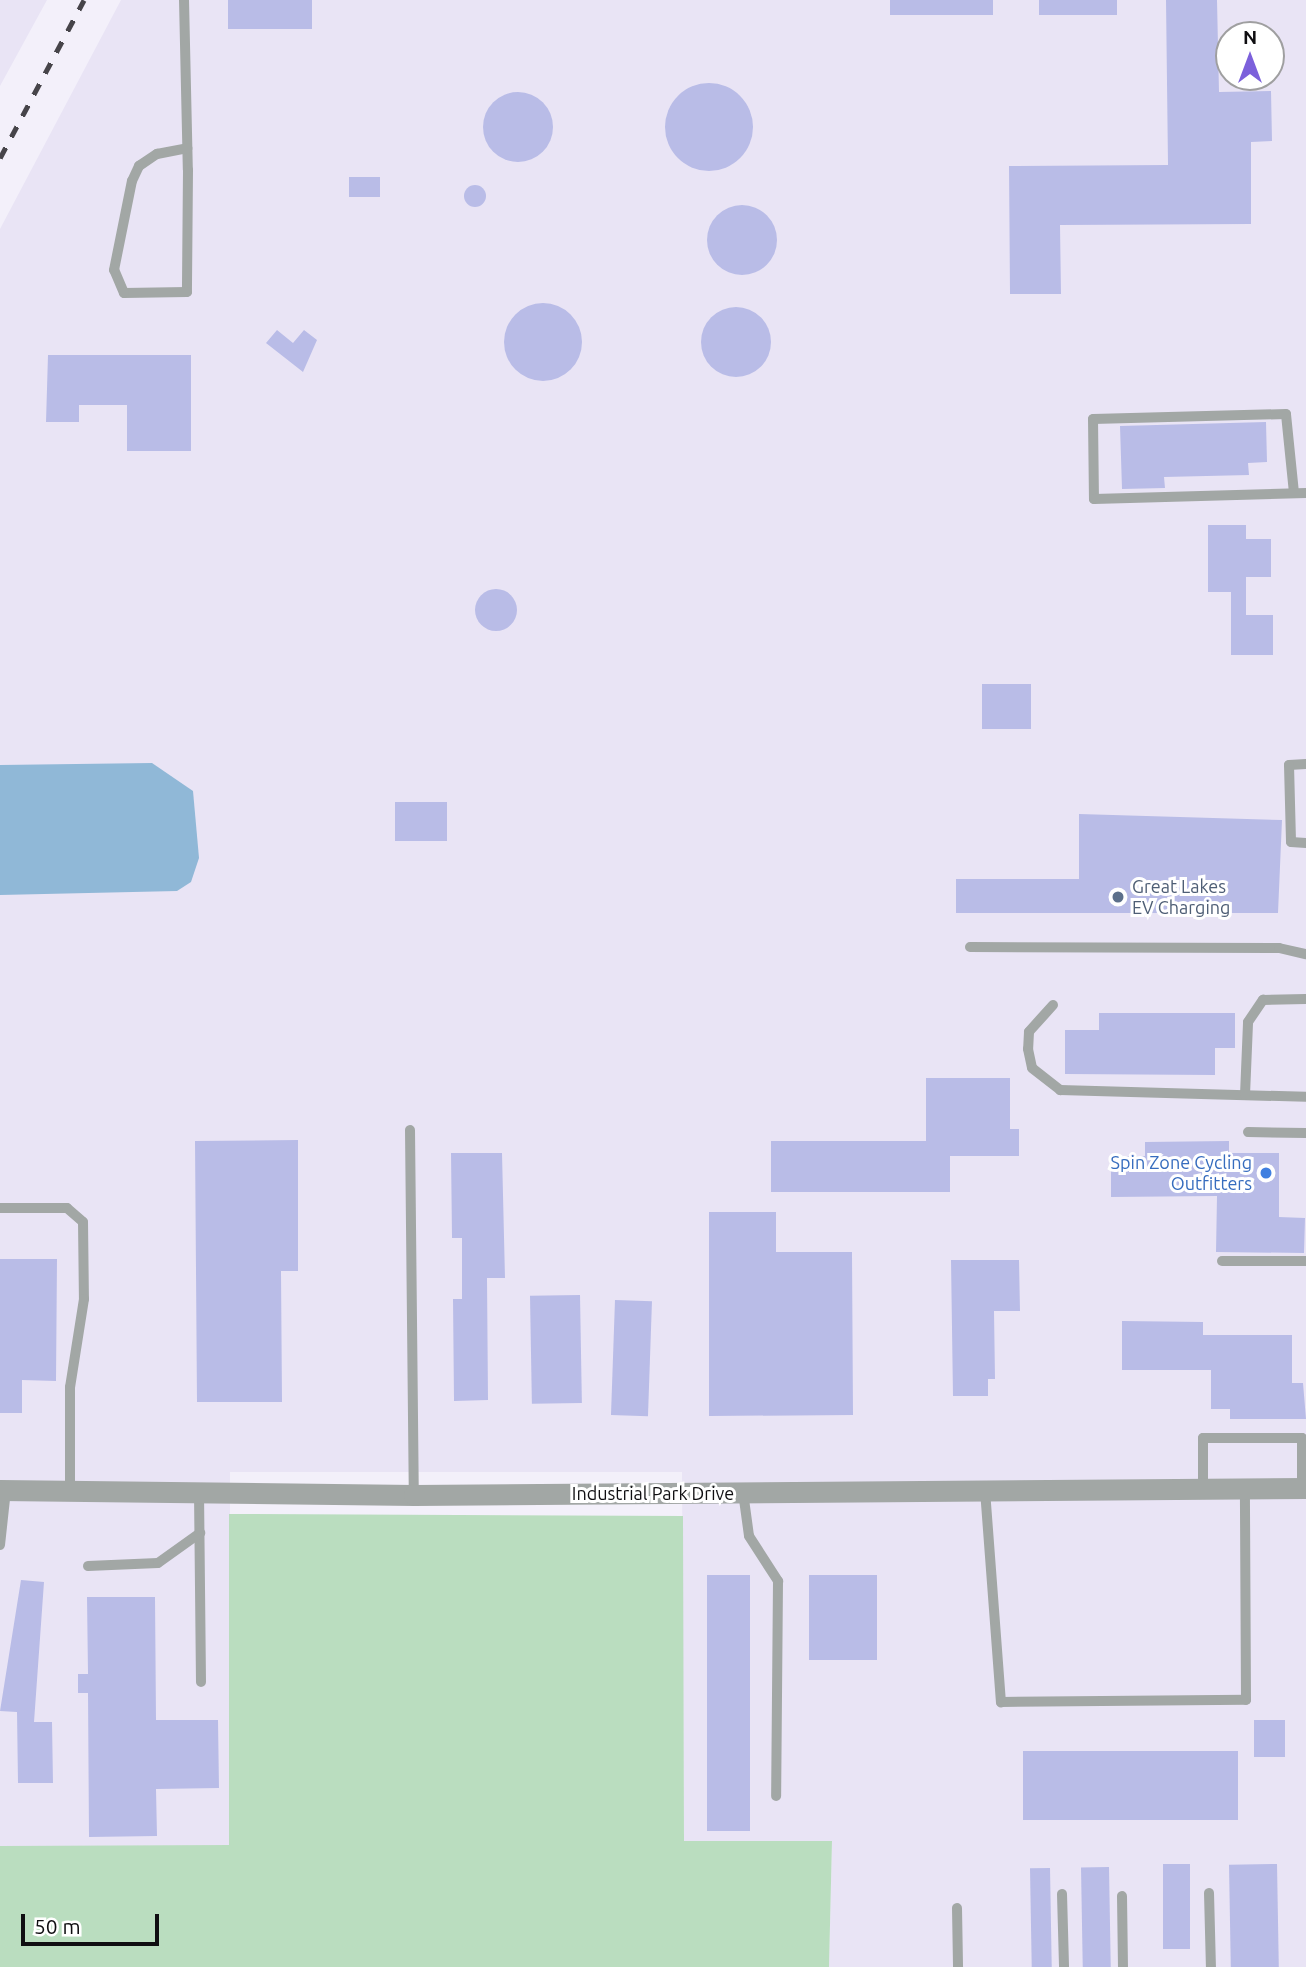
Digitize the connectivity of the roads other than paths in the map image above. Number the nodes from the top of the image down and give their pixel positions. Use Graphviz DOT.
graph roads {
  1 [pos="184,0"];
  2 [pos="187,148"];
  3 [pos="1300,493"];
  4 [pos="1306,764"];
  5 [pos="1306,843"];
  6 [pos="970,947"];
  7 [pos="1306,954"];
  8 [pos="1306,999"];
  9 [pos="1053,1005"];
  10 [pos="1245,1095"];
  11 [pos="1306,1097"];
  12 [pos="410,1130"];
  13 [pos="1248,1132"];
  14 [pos="1306,1133"];
  15 [pos="0,1208"];
  16 [pos="1222,1261"];
  17 [pos="1306,1261"];
  18 [pos="1245,1488"];
  19 [pos="1304,1488"];
  20 [pos="1203,1489"];
  21 [pos="3,1490"];
  22 [pos="985,1490"];
  23 [pos="70,1491"];
  24 [pos="199,1492"];
  25 [pos="743,1492"];
  26 [pos="414,1494"];
  27 [pos="200,1533"];
  28 [pos="0,1545"];
  29 [pos="88,1566"];
  30 [pos="201,1682"];
  31 [pos="776,1796"];
  32 [pos="1209,1893"];
  33 [pos="1062,1894"];
  34 [pos="1122,1896"];
  35 [pos="957,1908"];
  36 [pos="958,1967"];
  37 [pos="1064,1967"];
  38 [pos="1123,1967"];
  39 [pos="1212,1967"];
  1 -- 2 [label="lane"];
  2 -- 2 [label="lane"];
  3 -- 3 [label="lane"];
  4 -- 5 [label="lane"];
  6 -- 7 [label="lane"];
  8 -- 10 [label="lane"];
  9 -- 10 [label="lane"];
  10 -- 11 [label="lane"];
  12 -- 26 [label="lane"];
  13 -- 14 [label="lane"];
  15 -- 23 [label="lane"];
  16 -- 17 [label="lane"];
  18 -- 19 [label="street, Industrial Park Drive"];
  18 -- 20 [label="street, Industrial Park Drive"];
  18 -- 22 [label="lane"];
  19 -- 20 [label="lane"];
  20 -- 22 [label="street, Industrial Park Drive"];
  21 -- 23 [label="street, Industrial Park Drive"];
  21 -- 28 [label="lane"];
  22 -- 25 [label="street, Industrial Park Drive"];
  23 -- 24 [label="street, Industrial Park Drive"];
  24 -- 26 [label="street, Industrial Park Drive"];
  24 -- 27 [label="lane"];
  25 -- 26 [label="street, Industrial Park Drive"];
  25 -- 31 [label="lane"];
  27 -- 29 [label="lane"];
  27 -- 30 [label="lane"];
  32 -- 39 [label="lane"];
  33 -- 37 [label="lane"];
  34 -- 38 [label="lane"];
  35 -- 36 [label="lane"];
}
